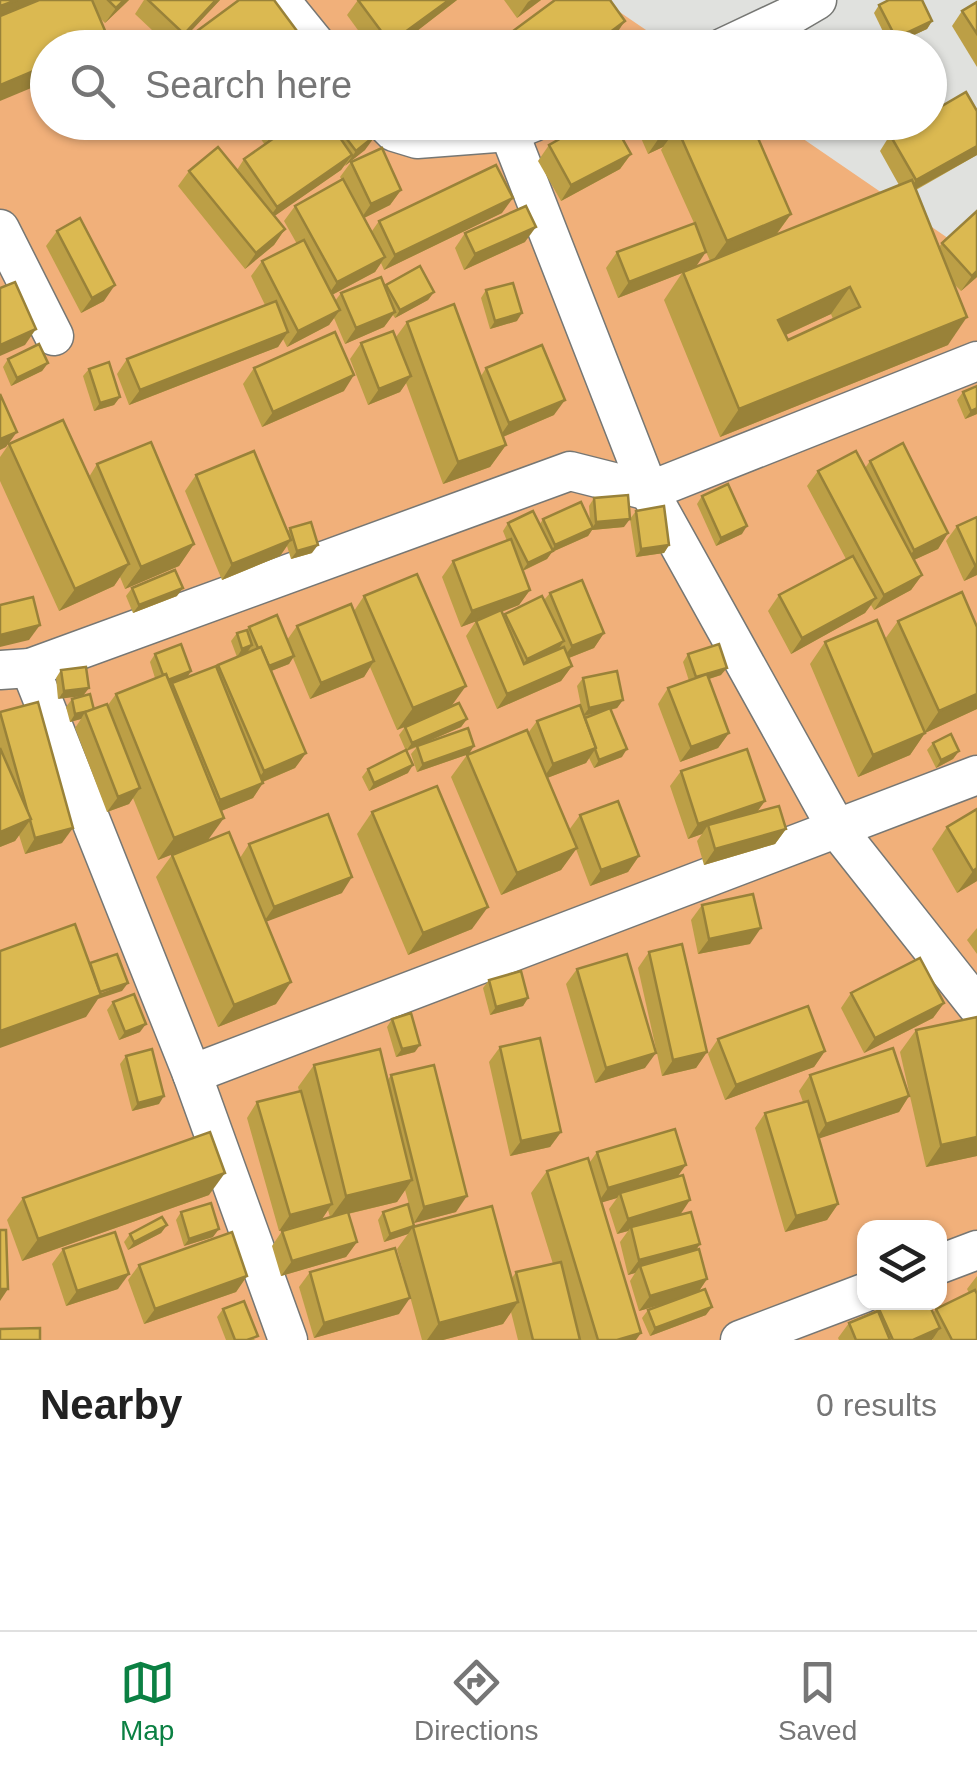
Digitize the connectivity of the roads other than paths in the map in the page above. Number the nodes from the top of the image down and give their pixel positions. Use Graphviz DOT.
graph roads {
  1 [pos="280,0"];
  2 [pos="795,6"];
  3 [pos="304,30"];
  4 [pos="753,30"];
  5 [pos="527,140"];
  6 [pos="0,229"];
  7 [pos="54,336"];
  8 [pos="977,361"];
  9 [pos="649,491"];
  10 [pos="15,668"];
  11 [pos="977,774"];
  12 [pos="837,829"];
  13 [pos="977,1006"];
  14 [pos="192,1074"];
  15 [pos="977,1250"];
  16 [pos="947,1261"];
  17 [pos="857,1296"];
  18 [pos="288,1340"];
  19 [pos="740,1340"];
  1 -- 3 [label="street"];
  2 -- 4 [label="street"];
  5 -- 9 [label="street"];
  6 -- 7 [label="street"];
  8 -- 9 [label="street"];
  9 -- 10 [label="street"];
  9 -- 12 [label="street"];
  10 -- 14 [label="street"];
  11 -- 12 [label="street"];
  12 -- 13 [label="street"];
  12 -- 14 [label="street"];
  14 -- 18 [label="street"];
  15 -- 16 [label="street"];
  17 -- 19 [label="street"];
}
